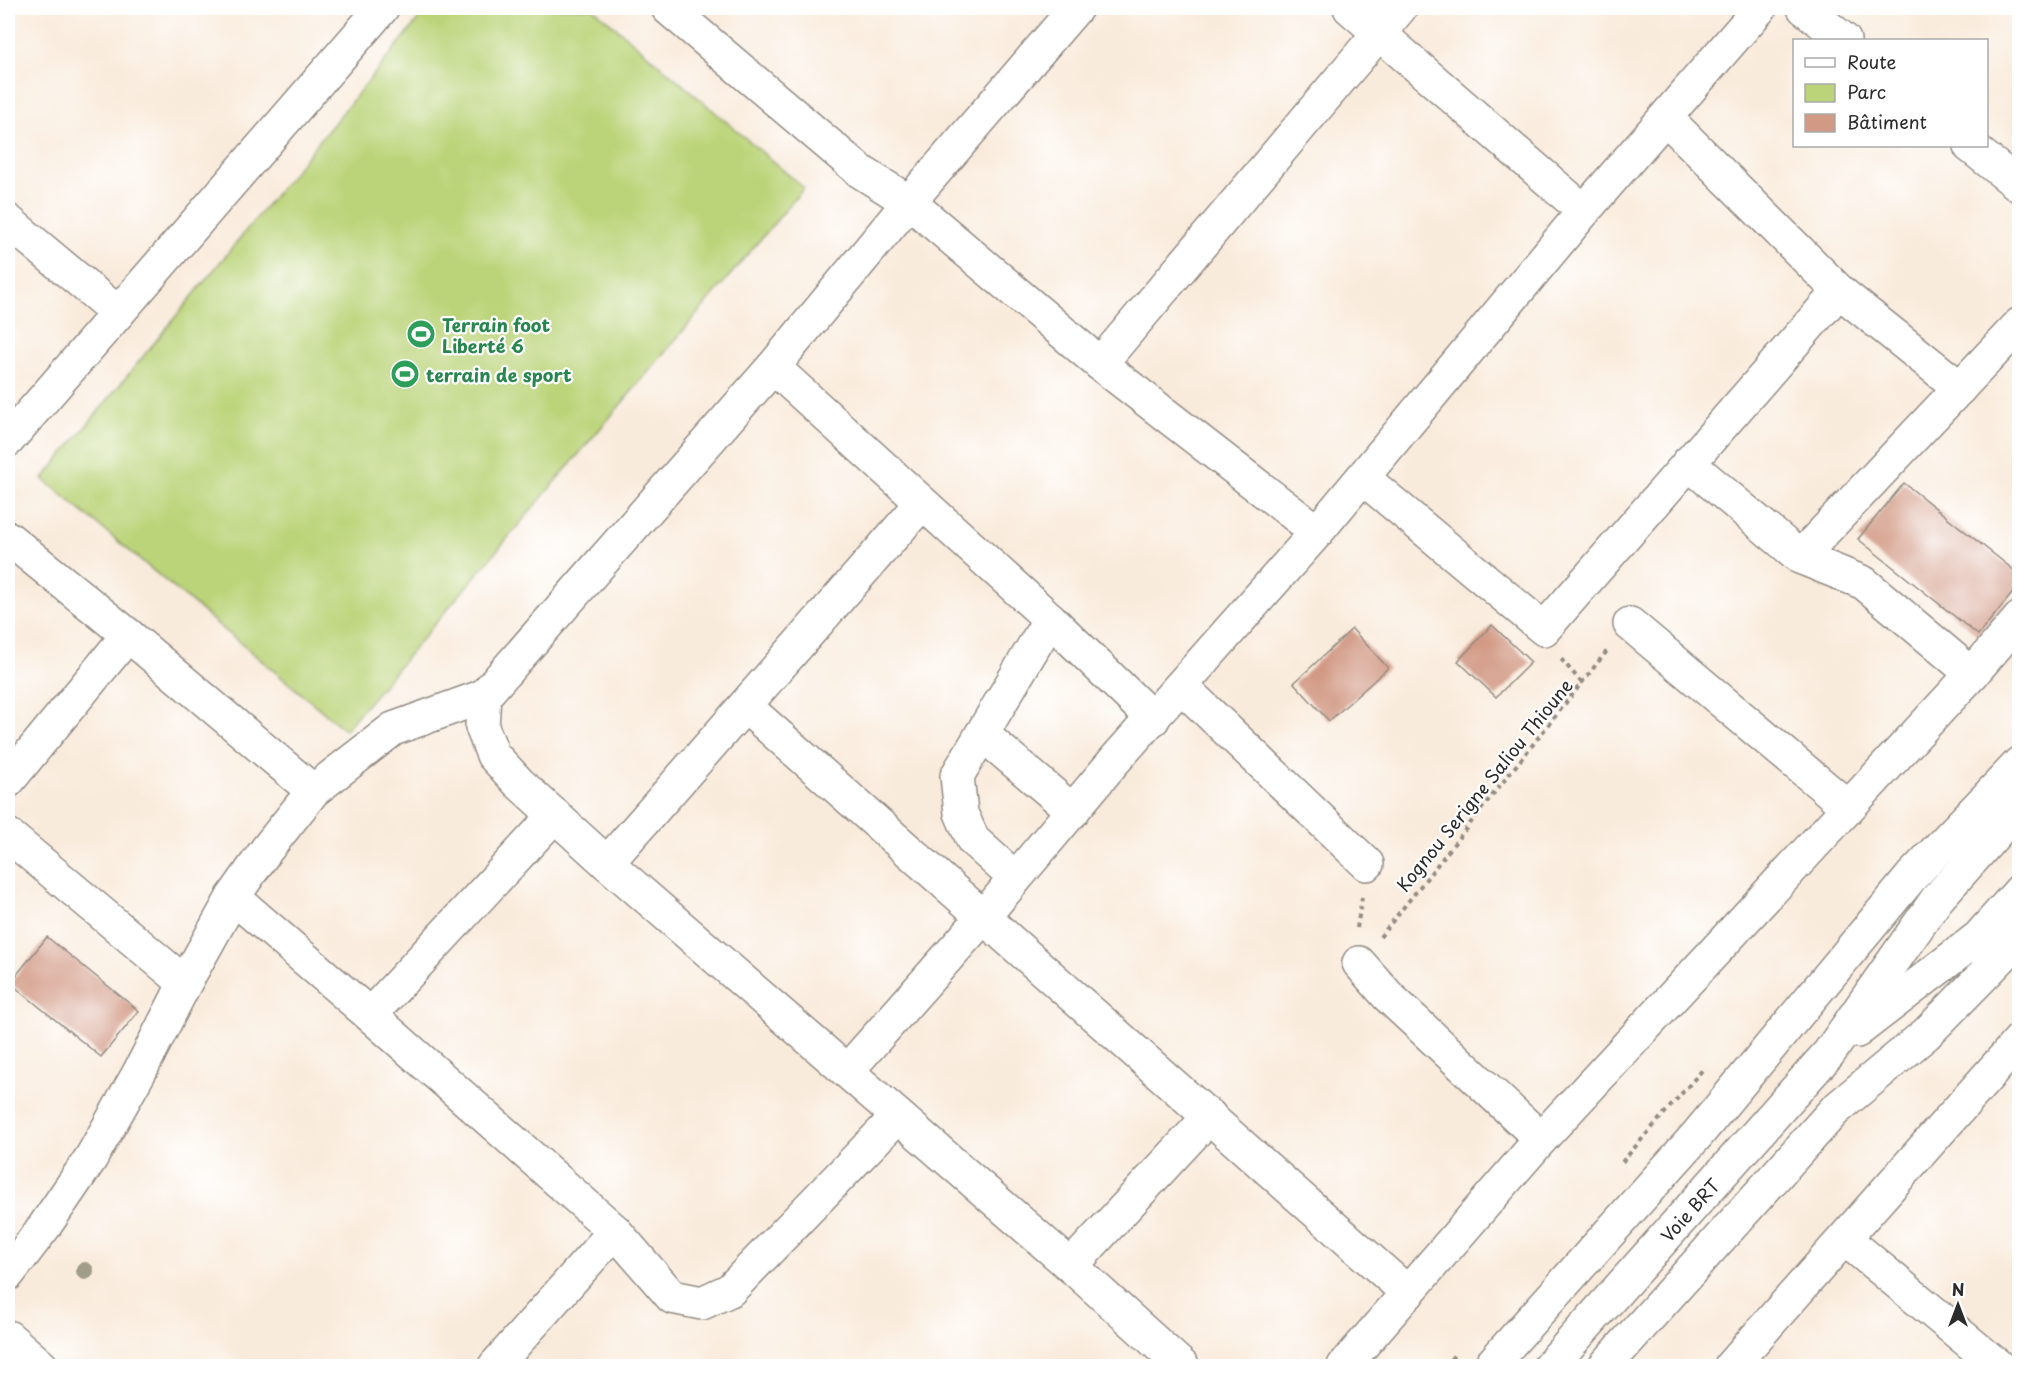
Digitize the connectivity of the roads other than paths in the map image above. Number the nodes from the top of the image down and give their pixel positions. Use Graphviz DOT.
graph roads {
  1 [pos="382,8"];
  2 [pos="668,8"];
  3 [pos="1076,8"];
  4 [pos="1350,8"];
  5 [pos="1400,8"];
  6 [pos="1760,8"];
  7 [pos="1804,8"];
  8 [pos="1378,32"];
  9 [pos="1843,39"];
  10 [pos="1666,118"];
  11 [pos="1971,147"];
  12 [pos="2019,186"];
  13 [pos="909,202"];
  14 [pos="1584,211"];
  15 [pos="8,221"];
  16 [pos="1839,291"];
  17 [pos="117,313"];
  18 [pos="2019,324"];
  19 [pos="1100,364"];
  20 [pos="773,367"];
  21 [pos="1960,388"];
  22 [pos="8,440"];
  23 [pos="1688,463"];
  24 [pos="1363,478"];
  25 [pos="922,502"];
  26 [pos="1317,532"];
  27 [pos="8,538"];
  28 [pos="1800,557"];
  29 [pos="2019,618"];
  30 [pos="1050,619"];
  31 [pos="1630,624"];
  32 [pos="128,635"];
  33 [pos="1972,674"];
  34 [pos="1181,686"];
  35 [pos="484,696"];
  36 [pos="745,706"];
  37 [pos="1153,718"];
  38 [pos="982,734"];
  39 [pos="2019,763"];
  40 [pos="8,781"];
  41 [pos="313,790"];
  42 [pos="2019,806"];
  43 [pos="1848,807"];
  44 [pos="1072,811"];
  45 [pos="555,815"];
  46 [pos="8,835"];
  47 [pos="607,862"];
  48 [pos="1367,864"];
  49 [pos="1015,878"];
  50 [pos="2019,891"];
  51 [pos="233,897"];
  52 [pos="984,916"];
  53 [pos="2019,938"];
  54 [pos="1361,960"];
  55 [pos="185,984"];
  56 [pos="370,1015"];
  57 [pos="2019,1040"];
  58 [pos="1829,1053"];
  59 [pos="847,1071"];
  60 [pos="898,1116"];
  61 [pos="1210,1116"];
  62 [pos="1541,1139"];
  63 [pos="615,1231"];
  64 [pos="1845,1239"];
  65 [pos="1071,1266"];
  66 [pos="8,1274"];
  67 [pos="1408,1293"];
  68 [pos="8,1337"];
  69 [pos="41,1366"];
  70 [pos="495,1366"];
  71 [pos="1182,1366"];
  72 [pos="1344,1366"];
  73 [pos="1490,1366"];
  74 [pos="1550,1366"];
  75 [pos="1605,1366"];
  76 [pos="1731,1366"];
  77 [pos="1998,1366"];
  1 -- 17 [label="street"];
  2 -- 13 [label="street"];
  3 -- 13 [label="street"];
  4 -- 8 [label="street"];
  5 -- 8 [label="street"];
  6 -- 10 [label="street"];
  7 -- 9 [label="street"];
  8 -- 14 [label="street"];
  8 -- 19 [label="street"];
  10 -- 14 [label="street"];
  10 -- 16 [label="street"];
  11 -- 12 [label="street"];
  13 -- 19 [label="street"];
  13 -- 20 [label="street"];
  14 -- 24 [label="street"];
  15 -- 17 [label="street"];
  16 -- 21 [label="street"];
  16 -- 23 [label="street"];
  17 -- 22 [label="street"];
  18 -- 21 [label="street"];
  19 -- 26 [label="street"];
  20 -- 25 [label="street"];
  20 -- 35 [label="street"];
  21 -- 28 [label="street"];
  23 -- 24 [label="street"];
  23 -- 28 [label="street"];
  24 -- 26 [label="street"];
  25 -- 30 [label="street"];
  25 -- 36 [label="street"];
  26 -- 34 [label="street"];
  27 -- 32 [label="street"];
  28 -- 33 [label="street"];
  29 -- 33 [label="street"];
  30 -- 37 [label="street"];
  30 -- 38 [label="street"];
  31 -- 43 [label="street"];
  32 -- 40 [label="street"];
  32 -- 41 [label="street"];
  33 -- 43 [label="street"];
  34 -- 37 [label="street"];
  34 -- 48 [label="street"];
  35 -- 41 [label="street"];
  35 -- 45 [label="street"];
  36 -- 47 [label="street"];
  36 -- 52 [label="street"];
  37 -- 44 [label="street"];
  38 -- 44 [label="street"];
  38 -- 49 [label="street"];
  39 -- 73 [label="street"];
  41 -- 51 [label="street"];
  42 -- 58 [label="street, Voie BRT"];
  43 -- 62 [label="street"];
  44 -- 49 [label="street"];
  45 -- 47 [label="street"];
  45 -- 56 [label="street"];
  46 -- 55 [label="street"];
  47 -- 59 [label="street"];
  49 -- 52 [label="street"];
  50 -- 58 [label="street, Voie BRT"];
  51 -- 55 [label="street"];
  51 -- 56 [label="street"];
  52 -- 59 [label="street"];
  52 -- 61 [label="street"];
  53 -- 75 [label="street"];
  54 -- 62 [label="street"];
  55 -- 66 [label="street"];
  56 -- 63 [label="street"];
  57 -- 64 [label="street"];
  58 -- 74 [label="street, Voie BRT"];
  59 -- 60 [label="street"];
  60 -- 63 [label="street"];
  60 -- 65 [label="street"];
  61 -- 65 [label="street"];
  61 -- 67 [label="street"];
  62 -- 67 [label="street"];
  63 -- 70 [label="street"];
  64 -- 76 [label="street"];
  64 -- 77 [label="street"];
  65 -- 71 [label="street"];
  67 -- 72 [label="street"];
  68 -- 69 [label="street"];
}
